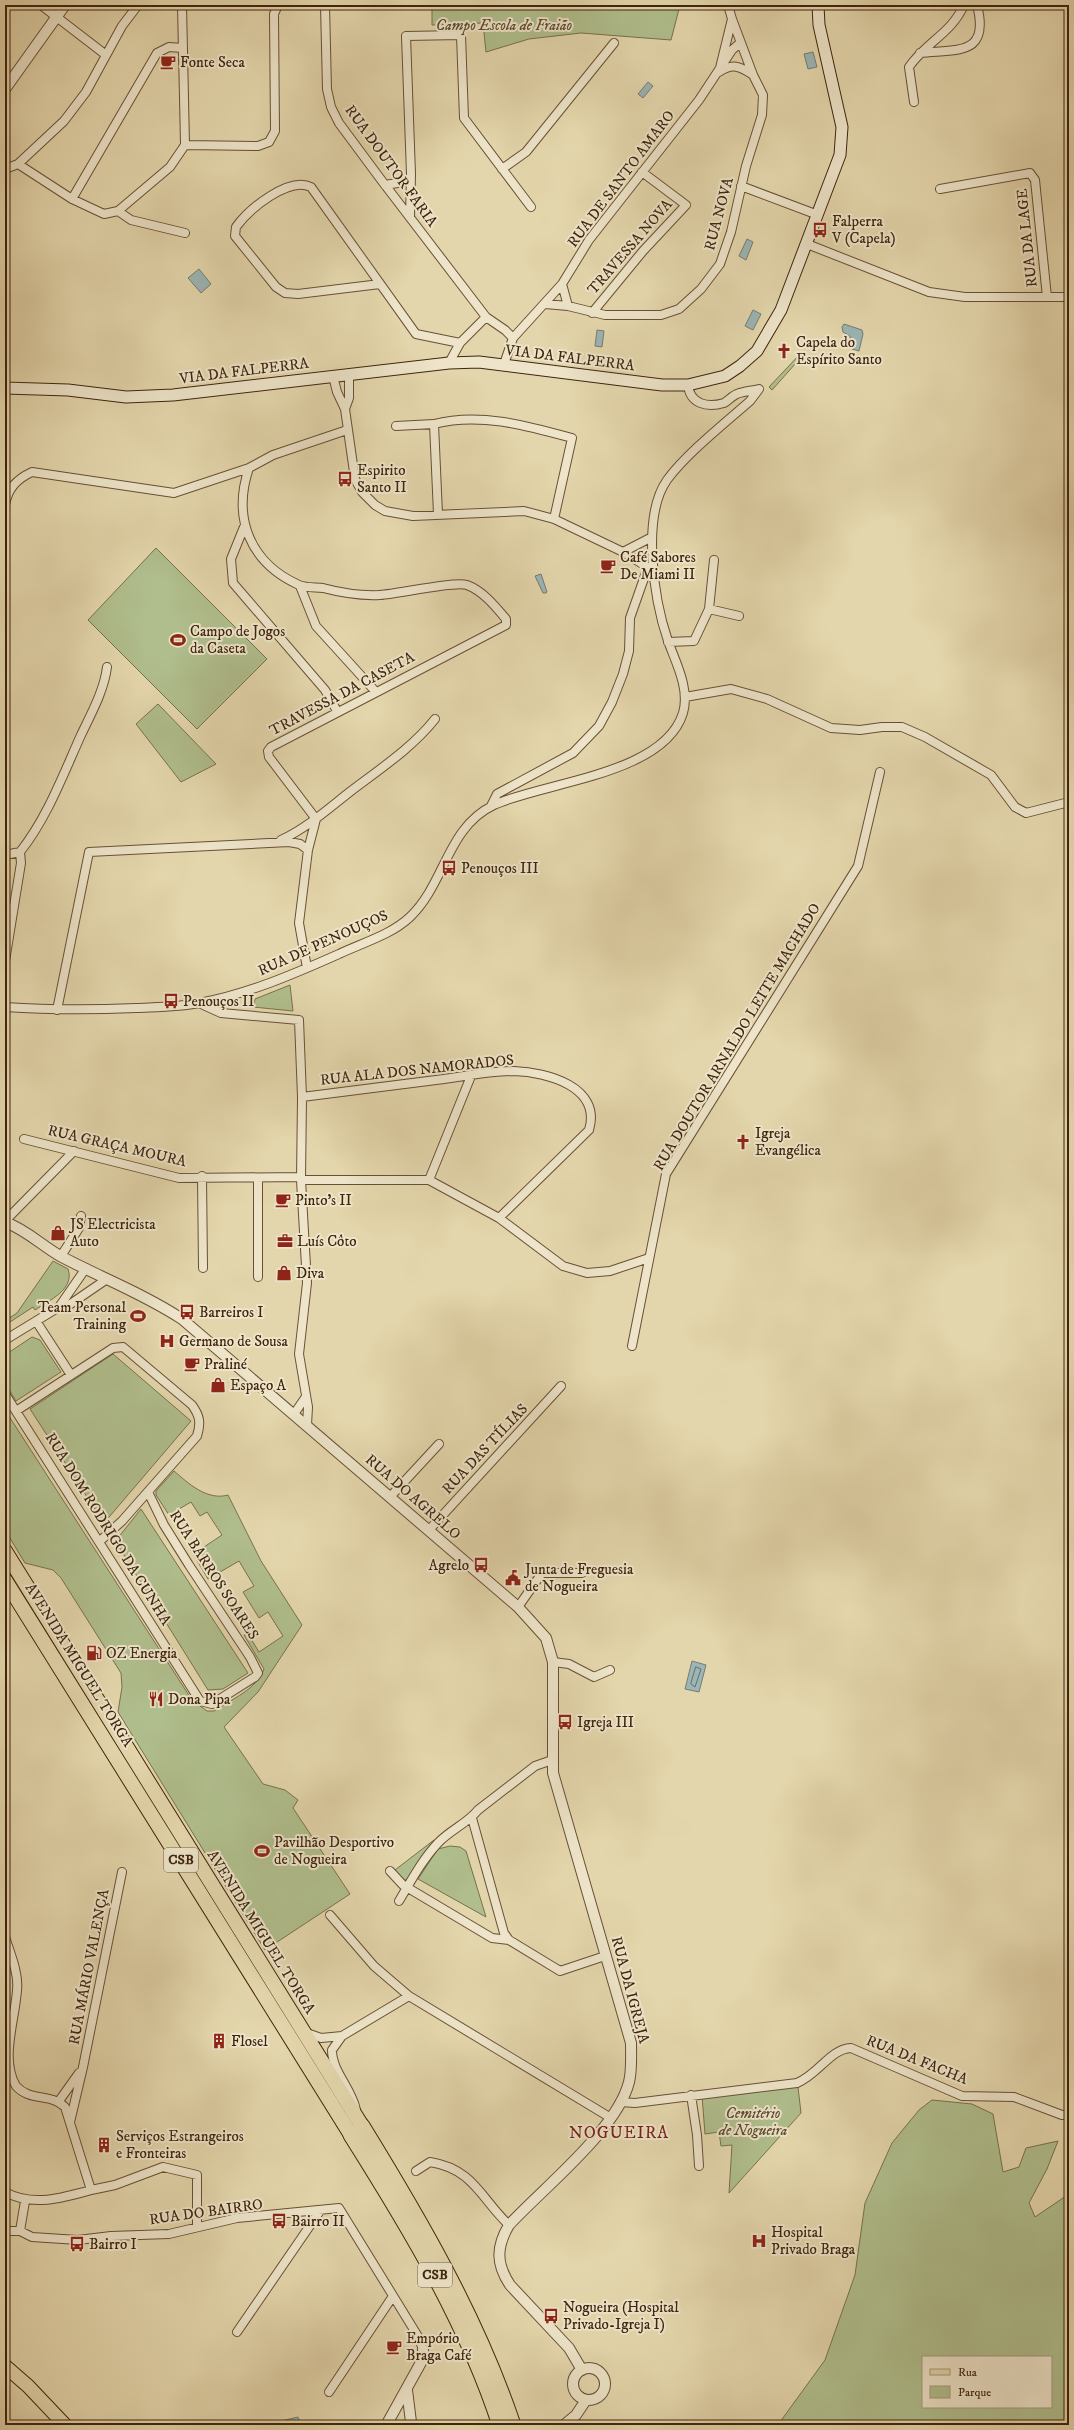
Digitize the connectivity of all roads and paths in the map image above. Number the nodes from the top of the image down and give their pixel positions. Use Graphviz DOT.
graph roads {
  1 [pos="41,5"];
  2 [pos="65,5"];
  3 [pos="138,5"];
  4 [pos="182,5"];
  5 [pos="278,5"];
  6 [pos="325,5"];
  7 [pos="728,5"];
  8 [pos="818,5"];
  9 [pos="964,5"];
  10 [pos="977,5"];
  11 [pos="56,17"];
  12 [pos="732,19"];
  13 [pos="740,42"];
  14 [pos="614,43"];
  15 [pos="183,48"];
  16 [pos="918,53"];
  17 [pos="106,55"];
  18 [pos="719,72"];
  19 [pos="753,75"];
  20 [pos="5,89"];
  21 [pos="914,102"];
  22 [pos="185,145"];
  23 [pos="18,164"];
  24 [pos="5,169"];
  25 [pos="502,169"];
  26 [pos="642,172"];
  27 [pos="410,181"];
  28 [pos="385,185"];
  29 [pos="741,186"];
  30 [pos="940,189"];
  31 [pos="72,199"];
  32 [pos="531,207"];
  33 [pos="118,211"];
  34 [pos="818,215"];
  35 [pos="410,217"];
  36 [pos="185,233"];
  37 [pos="807,244"];
  38 [pos="380,284"];
  39 [pos="562,284"];
  40 [pos="1069,297"];
  41 [pos="1047,298"];
  42 [pos="545,304"];
  43 [pos="568,306"];
  44 [pos="592,313"];
  45 [pos="486,317"];
  46 [pos="514,338"];
  47 [pos="460,343"];
  48 [pos="449,363"];
  49 [pos="504,364"];
  50 [pos="349,375"];
  51 [pos="333,376"];
  52 [pos="688,385"];
  53 [pos="5,388"];
  54 [pos="345,410"];
  55 [pos="434,424"];
  56 [pos="396,426"];
  57 [pos="347,430"];
  58 [pos="248,468"];
  59 [pos="5,505"];
  60 [pos="438,514"];
  61 [pos="554,519"];
  62 [pos="244,527"];
  63 [pos="652,537"];
  64 [pos="623,552"];
  65 [pos="714,560"];
  66 [pos="651,569"];
  67 [pos="300,586"];
  68 [pos="709,609"];
  69 [pos="739,616"];
  70 [pos="668,642"];
  71 [pos="107,667"];
  72 [pos="375,691"];
  73 [pos="685,697"];
  74 [pos="337,711"];
  75 [pos="435,719"];
  76 [pos="880,772"];
  77 [pos="1069,802"];
  78 [pos="491,806"];
  79 [pos="316,819"];
  80 [pos="274,842"];
  81 [pos="308,850"];
  82 [pos="20,852"];
  83 [pos="5,855"];
  84 [pos="7,933"];
  85 [pos="5,961"];
  86 [pos="307,968"];
  87 [pos="199,1004"];
  88 [pos="5,1007"];
  89 [pos="57,1010"];
  90 [pos="471,1076"];
  91 [pos="302,1097"];
  92 [pos="24,1139"];
  93 [pos="74,1151"];
  94 [pos="202,1176"];
  95 [pos="258,1178"];
  96 [pos="301,1179"];
  97 [pos="429,1180"];
  98 [pos="81,1216"];
  99 [pos="499,1218"];
  100 [pos="5,1222"];
  101 [pos="61,1256"];
  102 [pos="649,1258"];
  103 [pos="86,1268"];
  104 [pos="203,1268"];
  105 [pos="258,1277"];
  106 [pos="107,1279"];
  107 [pos="59,1307"];
  108 [pos="36,1321"];
  109 [pos="5,1340"];
  110 [pos="632,1346"];
  111 [pos="71,1375"];
  112 [pos="561,1386"];
  113 [pos="5,1394"];
  114 [pos="305,1398"];
  115 [pos="16,1411"];
  116 [pos="294,1414"];
  117 [pos="307,1425"];
  118 [pos="439,1444"];
  119 [pos="148,1492"];
  120 [pos="390,1497"];
  121 [pos="429,1530"];
  122 [pos="100,1541"];
  123 [pos="5,1551"];
  124 [pos="582,1573"];
  125 [pos="6,1583"];
  126 [pos="518,1607"];
  127 [pos="553,1662"];
  128 [pos="610,1670"];
  129 [pos="200,1701"];
  130 [pos="552,1760"];
  131 [pos="472,1818"];
  132 [pos="390,1871"];
  133 [pos="122,1872"];
  134 [pos="407,1887"];
  135 [pos="399,1901"];
  136 [pos="330,1915"];
  137 [pos="5,1937"];
  138 [pos="510,1940"];
  139 [pos="605,1956"];
  140 [pos="408,1996"];
  141 [pos="302,2031"];
  142 [pos="342,2036"];
  143 [pos="5,2048"];
  144 [pos="83,2067"];
  145 [pos="691,2095"];
  146 [pos="59,2101"];
  147 [pos="620,2102"];
  148 [pos="1069,2115"];
  149 [pos="611,2118"];
  150 [pos="70,2122"];
  151 [pos="357,2127"];
  152 [pos="699,2166"];
  153 [pos="416,2171"];
  154 [pos="90,2187"];
  155 [pos="5,2192"];
  156 [pos="25,2201"];
  157 [pos="320,2211"];
  158 [pos="510,2225"];
  159 [pos="198,2226"];
  160 [pos="5,2231"];
  161 [pos="20,2231"];
  162 [pos="393,2296"];
  163 [pos="237,2332"];
  164 [pos="422,2350"];
  165 [pos="5,2366"];
  166 [pos="582,2370"];
  167 [pos="407,2388"];
  168 [pos="329,2392"];
  169 [pos="586,2400"];
  170 [pos="412,2423"];
  171 [pos="388,2424"];
  172 [pos="66,2425"];
  173 [pos="500,2425"];
  174 [pos="513,2425"];
  175 [pos="564,2425"];
  1 -- 11 [label="street"];
  2 -- 11 [label="street"];
  3 -- 17 [label="street"];
  4 -- 15 [label="street"];
  5 -- 22 [label="street"];
  6 -- 28 [label="street, RUA DOUTOR FARIA"];
  7 -- 12 [label="street"];
  8 -- 34 [label="main road, VIA DA FALPERRA"];
  9 -- 16 [label="street"];
  10 -- 16 [label="street"];
  11 -- 17 [label="street"];
  11 -- 20 [label="street"];
  12 -- 13 [label="street, RUA NOVA"];
  12 -- 18 [label="street"];
  13 -- 18 [label="street, RUA DE SANTO AMARO"];
  13 -- 19 [label="street, RUA NOVA"];
  14 -- 25 [label="street"];
  15 -- 22 [label="street"];
  15 -- 31 [label="street"];
  16 -- 21 [label="street"];
  17 -- 23 [label="street"];
  18 -- 19 [label="street"];
  18 -- 26 [label="street, RUA DE SANTO AMARO"];
  19 -- 29 [label="street, RUA NOVA"];
  22 -- 33 [label="street"];
  23 -- 24 [label="street"];
  23 -- 31 [label="street"];
  25 -- 27 [label="street"];
  25 -- 32 [label="street"];
  26 -- 39 [label="street, RUA DE SANTO AMARO"];
  26 -- 44 [label="street, TRAVESSA NOVA"];
  27 -- 28 [label="street"];
  27 -- 35 [label="street"];
  28 -- 35 [label="street, RUA DOUTOR FARIA"];
  29 -- 34 [label="street"];
  29 -- 44 [label="street, RUA NOVA"];
  30 -- 41 [label="street, RUA DA LAGE"];
  31 -- 33 [label="street"];
  33 -- 36 [label="street"];
  34 -- 37 [label="main road, VIA DA FALPERRA"];
  35 -- 45 [label="street, RUA DOUTOR FARIA"];
  37 -- 41 [label="street"];
  37 -- 52 [label="main road, VIA DA FALPERRA"];
  38 -- 38 [label="street"];
  38 -- 47 [label="street"];
  39 -- 42 [label="street, RUA DE SANTO AMARO"];
  39 -- 43 [label="street"];
  40 -- 41 [label="street"];
  42 -- 43 [label="street, RUA NOVA"];
  42 -- 46 [label="street, RUA DE SANTO AMARO"];
  43 -- 44 [label="street, RUA NOVA"];
  45 -- 46 [label="street, RUA DOUTOR FARIA"];
  45 -- 47 [label="street"];
  46 -- 49 [label="street, RUA DE SANTO AMARO"];
  47 -- 48 [label="street"];
  48 -- 49 [label="main road, VIA DA FALPERRA"];
  48 -- 50 [label="main road, VIA DA FALPERRA"];
  49 -- 52 [label="main road, VIA DA FALPERRA"];
  50 -- 51 [label="main road, VIA DA FALPERRA"];
  50 -- 54 [label="street"];
  51 -- 53 [label="main road, VIA DA FALPERRA"];
  51 -- 54 [label="street"];
  52 -- 63 [label="street, RUA DE PENOUÇOS"];
  54 -- 57 [label="street"];
  55 -- 56 [label="street"];
  55 -- 60 [label="street"];
  55 -- 61 [label="street"];
  57 -- 58 [label="street"];
  57 -- 60 [label="street"];
  58 -- 59 [label="street"];
  58 -- 62 [label="street"];
  60 -- 61 [label="street"];
  61 -- 64 [label="street"];
  62 -- 67 [label="street"];
  62 -- 74 [label="street"];
  63 -- 64 [label="street"];
  63 -- 66 [label="street, RUA DE PENOUÇOS"];
  64 -- 66 [label="street"];
  65 -- 68 [label="street"];
  66 -- 70 [label="street, RUA DE PENOUÇOS"];
  66 -- 78 [label="street"];
  67 -- 72 [label="street"];
  67 -- 72 [label="street, TRAVESSA DA CASETA"];
  68 -- 69 [label="street"];
  68 -- 70 [label="street"];
  70 -- 73 [label="street, RUA DE PENOUÇOS"];
  71 -- 82 [label="street"];
  72 -- 74 [label="street, TRAVESSA DA CASETA"];
  73 -- 77 [label="street"];
  73 -- 78 [label="street, RUA DE PENOUÇOS"];
  74 -- 79 [label="street, TRAVESSA DA CASETA"];
  75 -- 79 [label="street"];
  76 -- 102 [label="street, RUA DOUTOR ARNALDO LEITE MACHADO"];
  78 -- 86 [label="street, RUA DE PENOUÇOS"];
  79 -- 80 [label="street"];
  79 -- 81 [label="street"];
  80 -- 81 [label="street"];
  80 -- 89 [label="street"];
  81 -- 86 [label="street"];
  82 -- 83 [label="street"];
  82 -- 84 [label="street"];
  84 -- 85 [label="street"];
  86 -- 87 [label="street, RUA DE PENOUÇOS"];
  87 -- 89 [label="street, RUA DE PENOUÇOS"];
  87 -- 91 [label="street"];
  88 -- 89 [label="street, RUA DE PENOUÇOS"];
  90 -- 91 [label="street, RUA ALA DOS NAMORADOS"];
  90 -- 97 [label="street"];
  90 -- 99 [label="street, RUA ALA DOS NAMORADOS"];
  91 -- 96 [label="street"];
  92 -- 93 [label="street, RUA GRAÇA MOURA"];
  93 -- 94 [label="street, RUA GRAÇA MOURA"];
  93 -- 100 [label="street"];
  94 -- 95 [label="street, RUA GRAÇA MOURA"];
  94 -- 104 [label="street"];
  95 -- 96 [label="street, RUA GRAÇA MOURA"];
  95 -- 105 [label="street"];
  96 -- 97 [label="street, RUA GRAÇA MOURA"];
  96 -- 114 [label="street"];
  97 -- 99 [label="street"];
  98 -- 101 [label="street"];
  99 -- 102 [label="street"];
  100 -- 101 [label="street, RUA DO AGRELO"];
  101 -- 103 [label="street, RUA DO AGRELO"];
  102 -- 110 [label="street, RUA DOUTOR ARNALDO LEITE MACHADO"];
  103 -- 106 [label="street, RUA DO AGRELO"];
  103 -- 107 [label="street"];
  106 -- 107 [label="street"];
  106 -- 116 [label="street, RUA DO AGRELO"];
  107 -- 108 [label="street"];
  108 -- 109 [label="street"];
  108 -- 111 [label="street"];
  111 -- 115 [label="street"];
  111 -- 119 [label="street"];
  112 -- 121 [label="street, RUA DAS TÍLIAS"];
  113 -- 115 [label="street, RUA DOM RODRIGO DA CUNHA"];
  114 -- 116 [label="street"];
  114 -- 117 [label="street"];
  115 -- 122 [label="street, RUA DOM RODRIGO DA CUNHA"];
  116 -- 117 [label="street, RUA DO AGRELO"];
  117 -- 120 [label="street, RUA DO AGRELO"];
  118 -- 120 [label="street"];
  119 -- 122 [label="street"];
  119 -- 129 [label="street, RUA BARROS SOARES"];
  120 -- 121 [label="street, RUA DO AGRELO"];
  121 -- 126 [label="street, RUA DO AGRELO"];
  122 -- 129 [label="street, RUA DOM RODRIGO DA CUNHA"];
  123 -- 141 [label="highway, AVENIDA MIGUEL TORGA / CSB"];
  124 -- 126 [label="street"];
  125 -- 151 [label="highway, AVENIDA MIGUEL TORGA / CSB"];
  126 -- 127 [label="street, RUA DA IGREJA"];
  127 -- 128 [label="street"];
  127 -- 130 [label="street, RUA DA IGREJA"];
  130 -- 131 [label="street"];
  130 -- 139 [label="street, RUA DA IGREJA"];
  131 -- 134 [label="street"];
  131 -- 138 [label="street"];
  132 -- 134 [label="street"];
  133 -- 144 [label="street, RUA MÁRIO VALENÇA"];
  134 -- 135 [label="street"];
  134 -- 138 [label="street"];
  136 -- 140 [label="street"];
  137 -- 143 [label="street"];
  138 -- 139 [label="street"];
  139 -- 147 [label="street, RUA DA IGREJA"];
  140 -- 142 [label="street"];
  140 -- 149 [label="street"];
  141 -- 142 [label="street"];
  141 -- 151 [label="highway, AVENIDA MIGUEL TORGA / CSB"];
  142 -- 151 [label="street"];
  143 -- 146 [label="street"];
  144 -- 146 [label="street, RUA MÁRIO VALENÇA"];
  144 -- 150 [label="street, RUA MÁRIO VALENÇA"];
  145 -- 147 [label="street, RUA DA FACHA"];
  145 -- 148 [label="street, RUA DA FACHA"];
  145 -- 152 [label="street"];
  146 -- 150 [label="street, RUA MÁRIO VALENÇA"];
  147 -- 149 [label="street, RUA DA IGREJA"];
  149 -- 158 [label="street, RUA DA IGREJA"];
  150 -- 154 [label="street, RUA MÁRIO VALENÇA"];
  151 -- 173 [label="highway, CSB"];
  151 -- 174 [label="highway, CSB"];
  153 -- 158 [label="street"];
  154 -- 156 [label="street"];
  154 -- 159 [label="street"];
  155 -- 156 [label="street"];
  156 -- 161 [label="street"];
  157 -- 159 [label="street, RUA DO BAIRRO"];
  157 -- 162 [label="street, RUA DO BAIRRO"];
  157 -- 163 [label="street"];
  158 -- 166 [label="street, RUA DA IGREJA"];
  159 -- 161 [label="street, RUA DO BAIRRO"];
  160 -- 161 [label="street, RUA DO BAIRRO"];
  162 -- 164 [label="street"];
  162 -- 168 [label="street"];
  164 -- 167 [label="street"];
  165 -- 172 [label="main road"];
  166 -- 169 [label="street"];
  166 -- 169 [label="street"];
  167 -- 170 [label="street"];
  167 -- 171 [label="street"];
  169 -- 175 [label="street"];
  170 -- 171 [label="street"];
}
